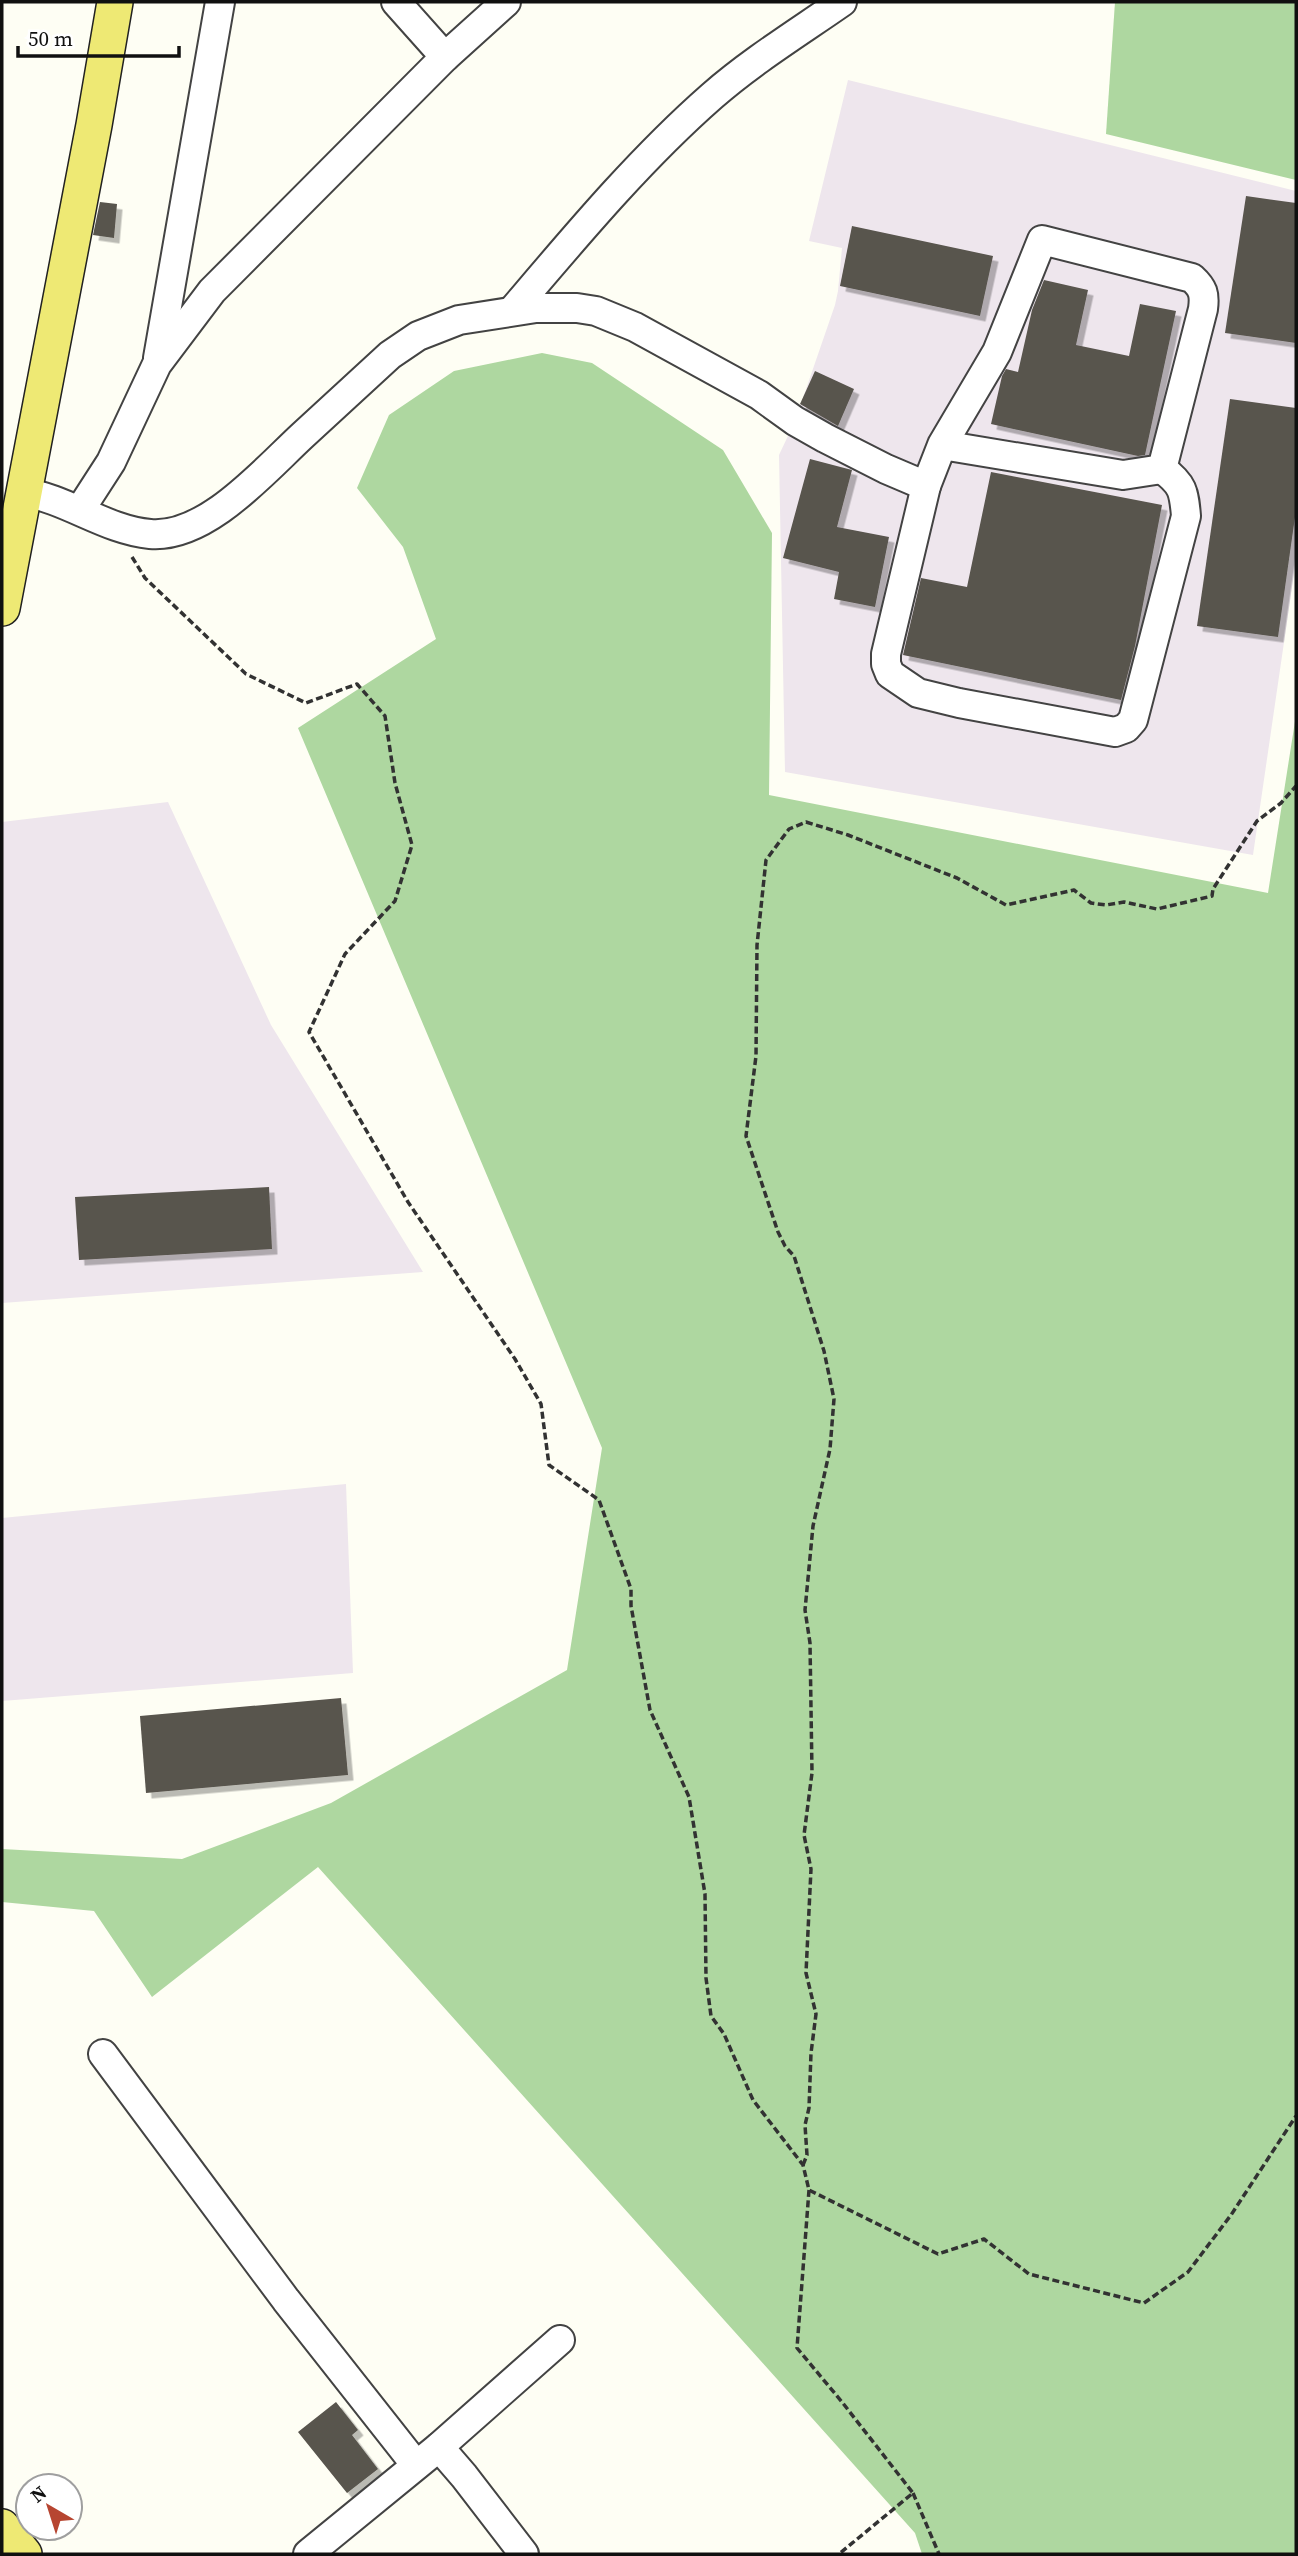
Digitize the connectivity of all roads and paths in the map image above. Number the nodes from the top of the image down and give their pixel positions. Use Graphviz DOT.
graph roads {
  1 [pos="115,2"];
  2 [pos="220,2"];
  3 [pos="396,2"];
  4 [pos="506,2"];
  5 [pos="842,2"];
  6 [pos="445,57"];
  7 [pos="512,311"];
  8 [pos="157,364"];
  9 [pos="942,444"];
  10 [pos="1162,470"];
  11 [pos="926,485"];
  12 [pos="23,492"];
  13 [pos="80,510"];
  14 [pos="131,556"];
  15 [pos="2,608"];
  16 [pos="1296,786"];
  17 [pos="103,2054"];
  18 [pos="1296,2116"];
  19 [pos="803,2165"];
  20 [pos="809,2190"];
  21 [pos="560,2340"];
  22 [pos="439,2447"];
  23 [pos="416,2465"];
  24 [pos="913,2493"];
  25 [pos="2,2527"];
  26 [pos="24,2554"];
  27 [pos="308,2554"];
  28 [pos="524,2554"];
  29 [pos="839,2554"];
  30 [pos="939,2554"];
  1 -- 12 [label="main road"];
  2 -- 8 [label="street"];
  3 -- 6 [label="street"];
  4 -- 6 [label="street"];
  5 -- 7 [label="street"];
  6 -- 8 [label="street"];
  7 -- 11 [label="street"];
  7 -- 13 [label="street"];
  8 -- 13 [label="street"];
  9 -- 10 [label="street"];
  9 -- 10 [label="street"];
  9 -- 11 [label="street"];
  10 -- 11 [label="street"];
  12 -- 13 [label="street"];
  12 -- 15 [label="main road"];
  14 -- 19 [label="path"];
  16 -- 19 [label="path"];
  17 -- 23 [label="street"];
  18 -- 20 [label="path"];
  19 -- 20 [label="path"];
  20 -- 24 [label="path"];
  21 -- 22 [label="street"];
  22 -- 23 [label="street"];
  22 -- 28 [label="street"];
  23 -- 27 [label="street"];
  24 -- 29 [label="path"];
  24 -- 30 [label="path"];
  25 -- 26 [label="main road"];
}
